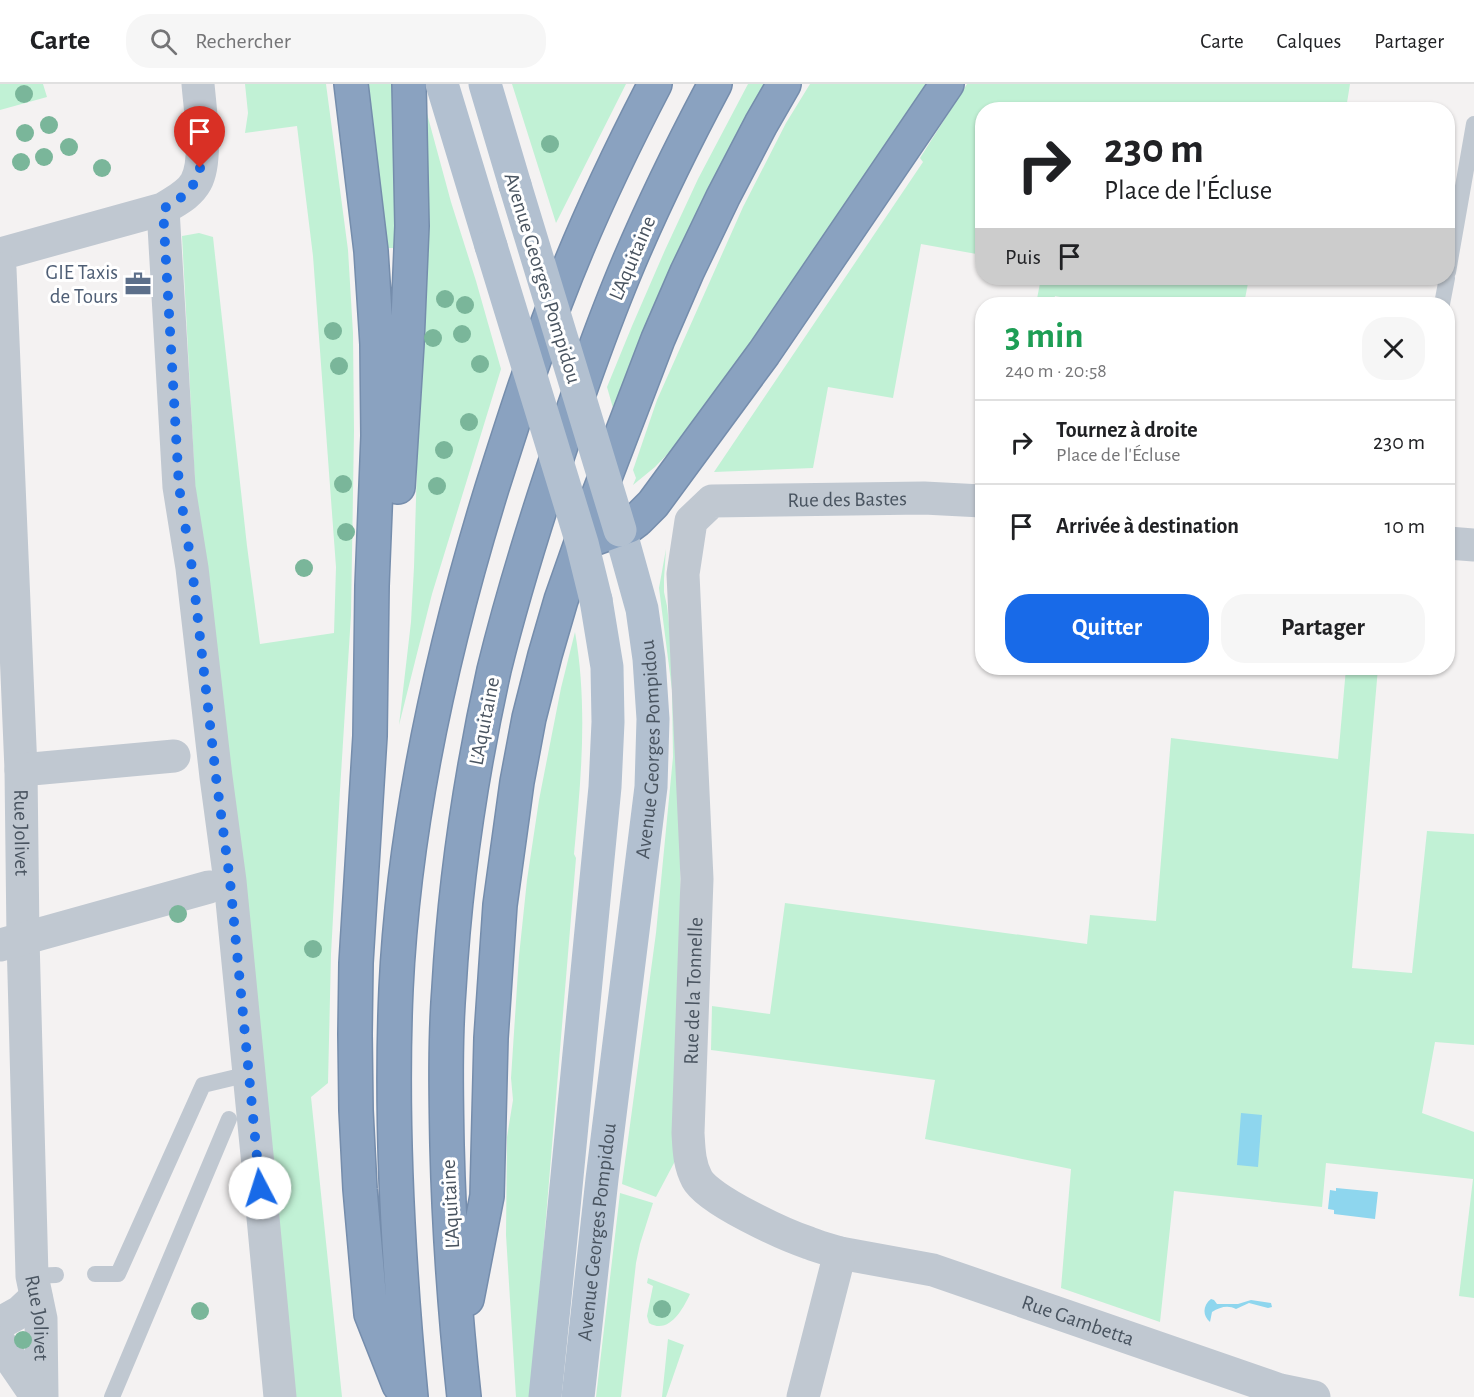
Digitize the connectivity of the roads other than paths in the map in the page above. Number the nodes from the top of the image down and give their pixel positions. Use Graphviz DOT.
graph roads {
  1 [pos="198,84"];
  2 [pos="351,84"];
  3 [pos="409,84"];
  4 [pos="442,84"];
  5 [pos="485,84"];
  6 [pos="654,84"];
  7 [pos="715,84"];
  8 [pos="784,84"];
  9 [pos="948,84"];
  10 [pos="1474,124"];
  11 [pos="163,209"];
  12 [pos="1455,232"];
  13 [pos="0,254"];
  14 [pos="0,269"];
  15 [pos="712,501"];
  16 [pos="975,501"];
  17 [pos="620,530"];
  18 [pos="582,543"];
  19 [pos="1455,544"];
  20 [pos="1474,545"];
  21 [pos="370,736"];
  22 [pos="174,756"];
  23 [pos="21,771"];
  24 [pos="209,886"];
  25 [pos="12,942"];
  26 [pos="249,1074"];
  27 [pos="229,1119"];
  28 [pos="840,1253"];
  29 [pos="95,1274"];
  30 [pos="42,1283"];
  31 [pos="0,1323"];
  32 [pos="0,1343"];
  33 [pos="458,1345"];
  34 [pos="39,1397"];
  35 [pos="112,1397"];
  36 [pos="280,1397"];
  37 [pos="404,1397"];
  38 [pos="411,1397"];
  39 [pos="464,1397"];
  40 [pos="545,1397"];
  41 [pos="578,1397"];
  42 [pos="803,1397"];
  43 [pos="1314,1397"];
  1 -- 11 [label="street"];
  2 -- 21 [label="highway"];
  3 -- 21 [label="highway"];
  4 -- 18 [label="main road, Avenue Georges Pompidou, bridge"];
  5 -- 17 [label="main road, Avenue Georges Pompidou, bridge"];
  6 -- 38 [label="highway"];
  7 -- 33 [label="highway, L'Aquitaine"];
  8 -- 33 [label="highway"];
  9 -- 17 [label="highway"];
  10 -- 12 [label="lane"];
  11 -- 13 [label="street"];
  11 -- 26 [label="street"];
  14 -- 23 [label="street, Rue Jolivet"];
  15 -- 16 [label="street, Rue des Bastes"];
  15 -- 28 [label="street, Rue de la Tonnelle"];
  17 -- 18 [label="highway"];
  17 -- 41 [label="main road, Avenue Georges Pompidou"];
  18 -- 40 [label="main road, Avenue Georges Pompidou, bridge"];
  19 -- 20 [label="street"];
  21 -- 37 [label="highway"];
  22 -- 23 [label="street"];
  23 -- 25 [label="street, Rue Jolivet"];
  24 -- 25 [label="street"];
  25 -- 30 [label="street, Rue Jolivet"];
  26 -- 29 [label="lane"];
  26 -- 36 [label="street"];
  27 -- 35 [label="lane"];
  28 -- 42 [label="street"];
  28 -- 43 [label="street, Rue Gambetta"];
  30 -- 31 [label="street"];
  30 -- 34 [label="street, Rue Jolivet"];
  32 -- 34 [label="street"];
  33 -- 39 [label="highway, L'Aquitaine"];
}
